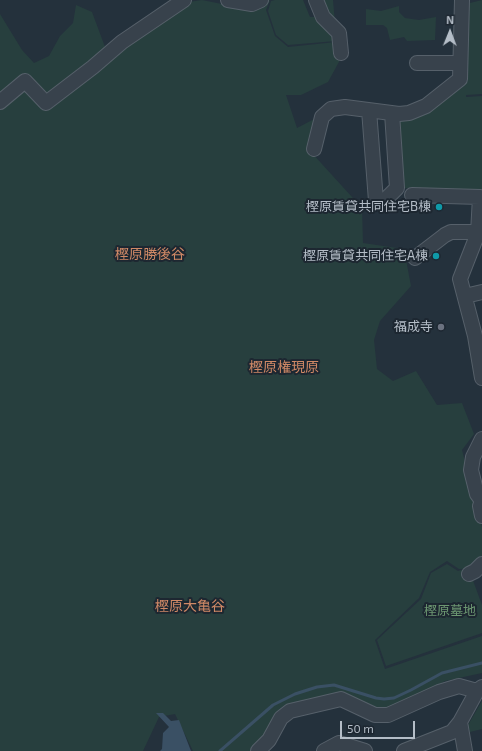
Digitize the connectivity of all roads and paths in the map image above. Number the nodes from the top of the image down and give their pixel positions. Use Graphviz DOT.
graph roads {
  1 [pos="184,0"];
  2 [pos="228,0"];
  3 [pos="261,0"];
  4 [pos="316,0"];
  5 [pos="462,0"];
  6 [pos="341,53"];
  7 [pos="417,63"];
  8 [pos="460,63"];
  9 [pos="0,102"];
  10 [pos="369,110"];
  11 [pos="392,113"];
  12 [pos="314,149"];
  13 [pos="412,195"];
  14 [pos="480,232"];
  15 [pos="415,258"];
  16 [pos="482,292"];
  17 [pos="465,296"];
  18 [pos="480,354"];
  19 [pos="482,378"];
  20 [pos="482,439"];
  21 [pos="482,501"];
  22 [pos="482,516"];
  23 [pos="482,564"];
  24 [pos="469,574"];
  25 [pos="480,689"];
  26 [pos="460,722"];
  27 [pos="258,751"];
  28 [pos="324,751"];
  29 [pos="365,751"];
  30 [pos="404,751"];
  31 [pos="465,751"];
  1 -- 9 [label="street"];
  2 -- 3 [label="street"];
  4 -- 6 [label="street"];
  5 -- 8 [label="street"];
  7 -- 8 [label="street"];
  8 -- 11 [label="street"];
  10 -- 11 [label="street"];
  10 -- 11 [label="street"];
  10 -- 12 [label="street"];
  13 -- 14 [label="street"];
  14 -- 15 [label="street"];
  14 -- 17 [label="street"];
  16 -- 17 [label="street"];
  17 -- 18 [label="street"];
  18 -- 19 [label="street"];
  20 -- 21 [label="street"];
  21 -- 22 [label="street"];
  23 -- 24 [label="street"];
  25 -- 26 [label="street"];
  25 -- 27 [label="street"];
  26 -- 30 [label="street"];
  26 -- 31 [label="street"];
  28 -- 29 [label="street"];
}
